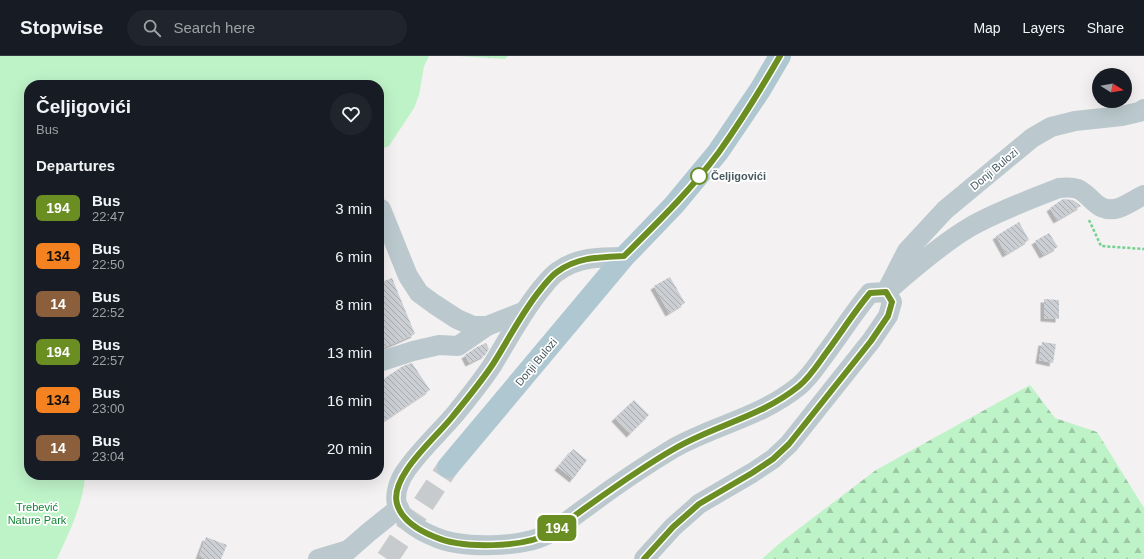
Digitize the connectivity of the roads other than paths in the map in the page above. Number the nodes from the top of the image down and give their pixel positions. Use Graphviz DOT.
graph roads {
  1 [pos="780,56"];
  2 [pos="1144,108"];
  3 [pos="1144,195"];
  4 [pos="384,216"];
  5 [pos="624,256"];
  6 [pos="886,292"];
  7 [pos="524,311"];
  8 [pos="486,326"];
  9 [pos="384,360"];
  10 [pos="448,467"];
  11 [pos="399,508"];
  12 [pos="487,552"];
  13 [pos="343,554"];
  14 [pos="318,559"];
  15 [pos="644,559"];
  1 -- 5 [label="main road, Donji Bulozi"];
  2 -- 6 [label="street, Donji Bulozi"];
  3 -- 6 [label="street"];
  4 -- 8 [label="street"];
  5 -- 7 [label="street"];
  5 -- 10 [label="main road, Donji Bulozi"];
  6 -- 12 [label="street"];
  6 -- 15 [label="street"];
  7 -- 8 [label="street"];
  7 -- 11 [label="street"];
  8 -- 9 [label="street"];
  11 -- 12 [label="street"];
  11 -- 13 [label="street"];
  13 -- 14 [label="street"];
}
